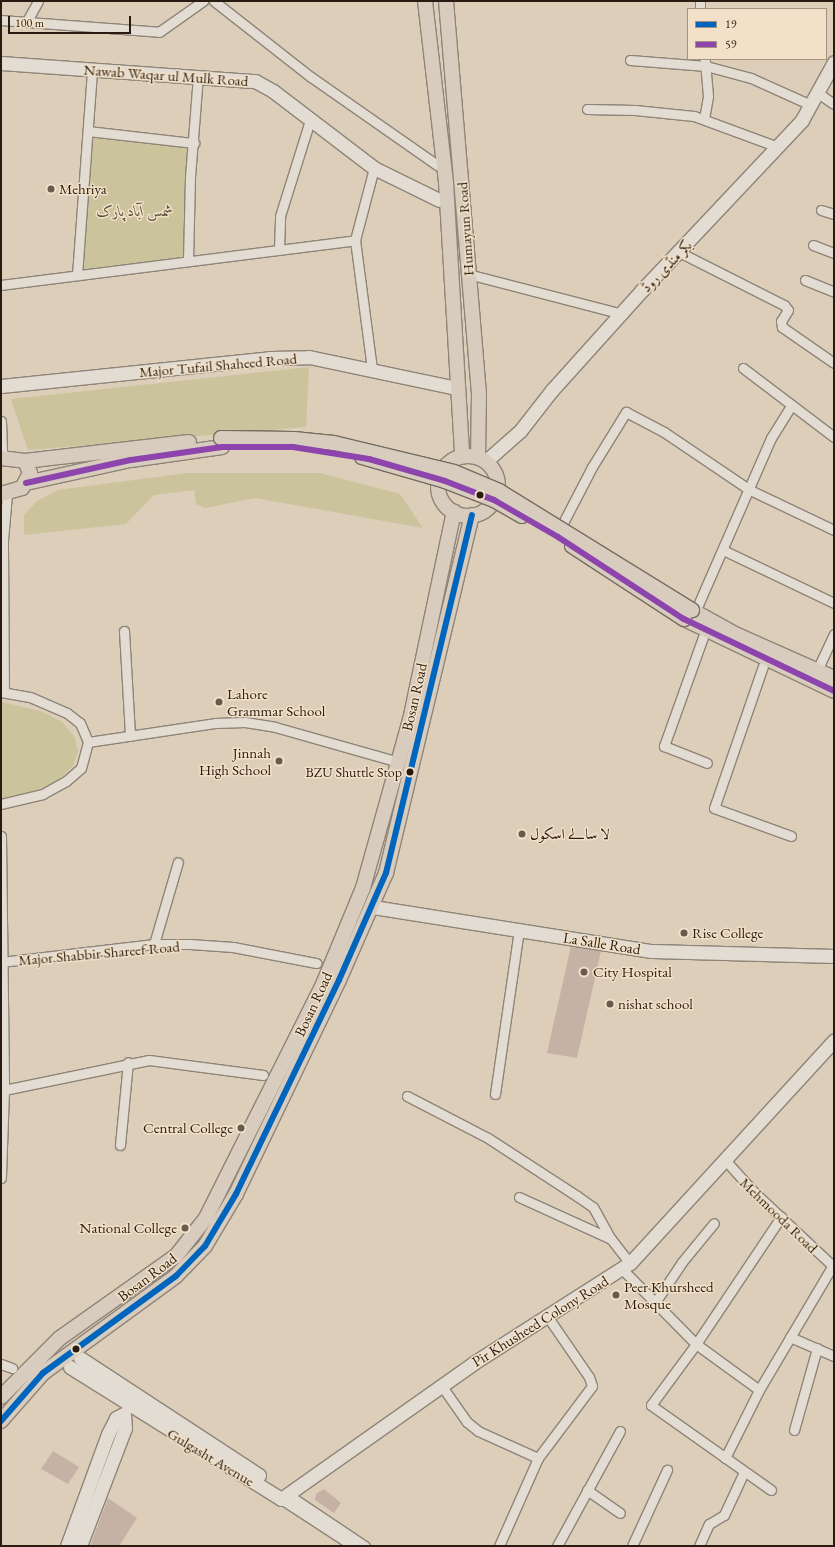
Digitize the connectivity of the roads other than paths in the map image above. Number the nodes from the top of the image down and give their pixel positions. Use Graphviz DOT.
graph roads {
  1 [pos="38,1"];
  2 [pos="203,1"];
  3 [pos="214,1"];
  4 [pos="425,1"];
  5 [pos="446,1"];
  6 [pos="1,20"];
  7 [pos="27,21"];
  8 [pos="630,60"];
  9 [pos="834,62"];
  10 [pos="1,63"];
  11 [pos="705,63"];
  12 [pos="92,69"];
  13 [pos="198,76"];
  14 [pos="818,93"];
  15 [pos="834,104"];
  16 [pos="811,105"];
  17 [pos="587,109"];
  18 [pos="704,119"];
  19 [pos="310,120"];
  20 [pos="440,128"];
  21 [pos="88,131"];
  22 [pos="194,143"];
  23 [pos="775,146"];
  24 [pos="437,165"];
  25 [pos="374,168"];
  26 [pos="439,200"];
  27 [pos="821,210"];
  28 [pos="834,214"];
  29 [pos="355,240"];
  30 [pos="813,245"];
  31 [pos="280,249"];
  32 [pos="679,252"];
  33 [pos="834,253"];
  34 [pos="188,260"];
  35 [pos="468,274"];
  36 [pos="77,275"];
  37 [pos="805,280"];
  38 [pos="1,285"];
  39 [pos="834,292"];
  40 [pos="624,314"];
  41 [pos="834,363"];
  42 [pos="743,368"];
  43 [pos="372,369"];
  44 [pos="1,386"];
  45 [pos="456,388"];
  46 [pos="792,405"];
  47 [pos="1,421"];
  48 [pos="834,437"];
  49 [pos="221,443"];
  50 [pos="462,456"];
  51 [pos="1,458"];
  52 [pos="482,459"];
  53 [pos="25,461"];
  54 [pos="26,484"];
  55 [pos="750,490"];
  56 [pos="4,494"];
  57 [pos="454,512"];
  58 [pos="472,516"];
  59 [pos="564,521"];
  60 [pos="834,530"];
  61 [pos="2,541"];
  62 [pos="723,550"];
  63 [pos="834,603"];
  64 [pos="698,605"];
  65 [pos="124,631"];
  66 [pos="834,634"];
  67 [pos="703,637"];
  68 [pos="820,664"];
  69 [pos="763,666"];
  70 [pos="834,678"];
  71 [pos="834,691"];
  72 [pos="3,692"];
  73 [pos="130,736"];
  74 [pos="88,742"];
  75 [pos="399,762"];
  76 [pos="707,763"];
  77 [pos="1,804"];
  78 [pos="1,836"];
  79 [pos="791,836"];
  80 [pos="178,862"];
  81 [pos="373,907"];
  82 [pos="519,930"];
  83 [pos="154,944"];
  84 [pos="834,956"];
  85 [pos="2,962"];
  86 [pos="316,963"];
  87 [pos="834,1040"];
  88 [pos="128,1062"];
  89 [pos="263,1075"];
  90 [pos="4,1090"];
  91 [pos="495,1094"];
  92 [pos="407,1096"];
  93 [pos="120,1145"];
  94 [pos="726,1161"];
  95 [pos="1,1163"];
  96 [pos="1,1178"];
  97 [pos="519,1197"];
  98 [pos="780,1217"];
  99 [pos="714,1223"];
  100 [pos="611,1239"];
  101 [pos="834,1265"];
  102 [pos="626,1266"];
  103 [pos="654,1304"];
  104 [pos="548,1316"];
  105 [pos="790,1337"];
  106 [pos="696,1344"];
  107 [pos="817,1348"];
  108 [pos="834,1356"];
  109 [pos="80,1358"];
  110 [pos="1,1364"];
  111 [pos="12,1368"];
  112 [pos="70,1368"];
  113 [pos="441,1385"];
  114 [pos="760,1390"];
  115 [pos="134,1394"];
  116 [pos="1,1397"];
  117 [pos="126,1410"];
  118 [pos="1,1421"];
  119 [pos="794,1430"];
  120 [pos="620,1431"];
  121 [pos="538,1458"];
  122 [pos="725,1458"];
  123 [pos="667,1470"];
  124 [pos="744,1472"];
  125 [pos="587,1490"];
  126 [pos="770,1490"];
  127 [pos="284,1496"];
  128 [pos="620,1513"];
  129 [pos="67,1546"];
  130 [pos="80,1546"];
  131 [pos="353,1546"];
  132 [pos="365,1546"];
  133 [pos="499,1546"];
  134 [pos="557,1546"];
  135 [pos="632,1546"];
  136 [pos="699,1546"];
  1 -- 7 [label="street"];
  2 -- 7 [label="street"];
  3 -- 24 [label="street"];
  4 -- 20 [label="main road, Humayun Road"];
  5 -- 35 [label="main road, Humayun Road"];
  6 -- 7 [label="street"];
  8 -- 11 [label="street"];
  9 -- 14 [label="street, بکر منڈی روڈ"];
  10 -- 12 [label="street, Nawab Waqar ul Mulk Road"];
  11 -- 16 [label="street"];
  11 -- 18 [label="street"];
  12 -- 13 [label="street, Nawab Waqar ul Mulk Road"];
  12 -- 21 [label="street"];
  13 -- 19 [label="street, Nawab Waqar ul Mulk Road"];
  13 -- 22 [label="street"];
  14 -- 15 [label="street"];
  14 -- 16 [label="street, بکر منڈی روڈ"];
  16 -- 23 [label="street, بکر منڈی روڈ"];
  17 -- 18 [label="street"];
  18 -- 23 [label="street"];
  19 -- 25 [label="street, Nawab Waqar ul Mulk Road"];
  19 -- 31 [label="street"];
  20 -- 24 [label="main road"];
  20 -- 45 [label="main road, Humayun Road"];
  21 -- 22 [label="street"];
  21 -- 36 [label="street"];
  22 -- 34 [label="street"];
  23 -- 32 [label="street, بکر منڈی روڈ"];
  24 -- 26 [label="main road"];
  25 -- 26 [label="street, Nawab Waqar ul Mulk Road"];
  25 -- 29 [label="street"];
  26 -- 45 [label="main road"];
  27 -- 28 [label="street"];
  29 -- 31 [label="street"];
  29 -- 43 [label="street"];
  30 -- 33 [label="street"];
  31 -- 34 [label="street"];
  32 -- 40 [label="street, بکر منڈی روڈ"];
  32 -- 41 [label="street"];
  34 -- 36 [label="street"];
  35 -- 40 [label="street"];
  35 -- 52 [label="main road, Humayun Road"];
  36 -- 38 [label="street"];
  37 -- 39 [label="street"];
  40 -- 52 [label="street, بکر منڈی روڈ"];
  42 -- 46 [label="street"];
  43 -- 44 [label="street, Major Tufail Shaheed Road"];
  43 -- 45 [label="street, Major Tufail Shaheed Road"];
  45 -- 50 [label="main road, Humayun Road"];
  46 -- 48 [label="street"];
  46 -- 55 [label="street"];
  47 -- 51 [label="street"];
  49 -- 53 [label="main road"];
  49 -- 54 [label="main road"];
  49 -- 70 [label="main road, bridge"];
  49 -- 71 [label="main road, bridge"];
  50 -- 52 [label="main road"];
  50 -- 57 [label="main road"];
  51 -- 53 [label="main road"];
  52 -- 58 [label="main road"];
  53 -- 54 [label="main road"];
  54 -- 56 [label="main road"];
  55 -- 59 [label="street"];
  55 -- 60 [label="street"];
  55 -- 62 [label="street"];
  56 -- 61 [label="street"];
  57 -- 58 [label="main road"];
  57 -- 75 [label="main road, Bosan Road"];
  58 -- 81 [label="main road, Bosan Road"];
  61 -- 72 [label="street"];
  62 -- 63 [label="street"];
  62 -- 64 [label="street"];
  65 -- 73 [label="street"];
  66 -- 68 [label="street"];
  67 -- 76 [label="street"];
  69 -- 79 [label="street"];
  72 -- 74 [label="street"];
  73 -- 74 [label="street"];
  73 -- 75 [label="street"];
  74 -- 77 [label="street"];
  75 -- 116 [label="main road, Bosan Road"];
  78 -- 85 [label="street"];
  80 -- 83 [label="street"];
  81 -- 82 [label="street, La Salle Road"];
  81 -- 118 [label="main road, Bosan Road"];
  82 -- 84 [label="street, La Salle Road"];
  82 -- 91 [label="street"];
  83 -- 85 [label="street, Major Shabbir Shareef Road"];
  83 -- 86 [label="street, Major Shabbir Shareef Road"];
  85 -- 90 [label="street"];
  87 -- 94 [label="street, Pir Khusheed Colony Road"];
  88 -- 89 [label="street"];
  88 -- 90 [label="street"];
  88 -- 93 [label="street"];
  90 -- 95 [label="street"];
  92 -- 100 [label="street"];
  94 -- 98 [label="street, Mehmooda Road"];
  94 -- 102 [label="street, Pir Khusheed Colony Road"];
  95 -- 96 [label="street"];
  97 -- 100 [label="street"];
  98 -- 101 [label="street, Mehmooda Road"];
  98 -- 106 [label="street"];
  99 -- 103 [label="street"];
  100 -- 102 [label="street"];
  101 -- 105 [label="street"];
  102 -- 103 [label="street"];
  102 -- 104 [label="street, Pir Khusheed Colony Road"];
  103 -- 106 [label="street"];
  104 -- 113 [label="street, Pir Khusheed Colony Road"];
  104 -- 121 [label="street"];
  105 -- 107 [label="street"];
  105 -- 114 [label="street"];
  106 -- 114 [label="street"];
  106 -- 122 [label="street"];
  107 -- 108 [label="street"];
  107 -- 119 [label="street"];
  109 -- 115 [label="street, Gulgasht Avenue"];
  110 -- 111 [label="street"];
  112 -- 117 [label="street, Gulgasht Avenue"];
  113 -- 121 [label="street"];
  113 -- 127 [label="street, Pir Khusheed Colony Road"];
  114 -- 122 [label="street"];
  115 -- 117 [label="street"];
  115 -- 127 [label="street, Gulgasht Avenue"];
  117 -- 127 [label="street, Gulgasht Avenue"];
  117 -- 129 [label="street"];
  117 -- 130 [label="street"];
  120 -- 125 [label="street"];
  121 -- 133 [label="street"];
  122 -- 124 [label="street"];
  123 -- 135 [label="street"];
  124 -- 126 [label="street"];
  124 -- 136 [label="street"];
  125 -- 128 [label="street"];
  125 -- 134 [label="street"];
  127 -- 131 [label="street, Gulgasht Avenue"];
  127 -- 132 [label="street"];
}
